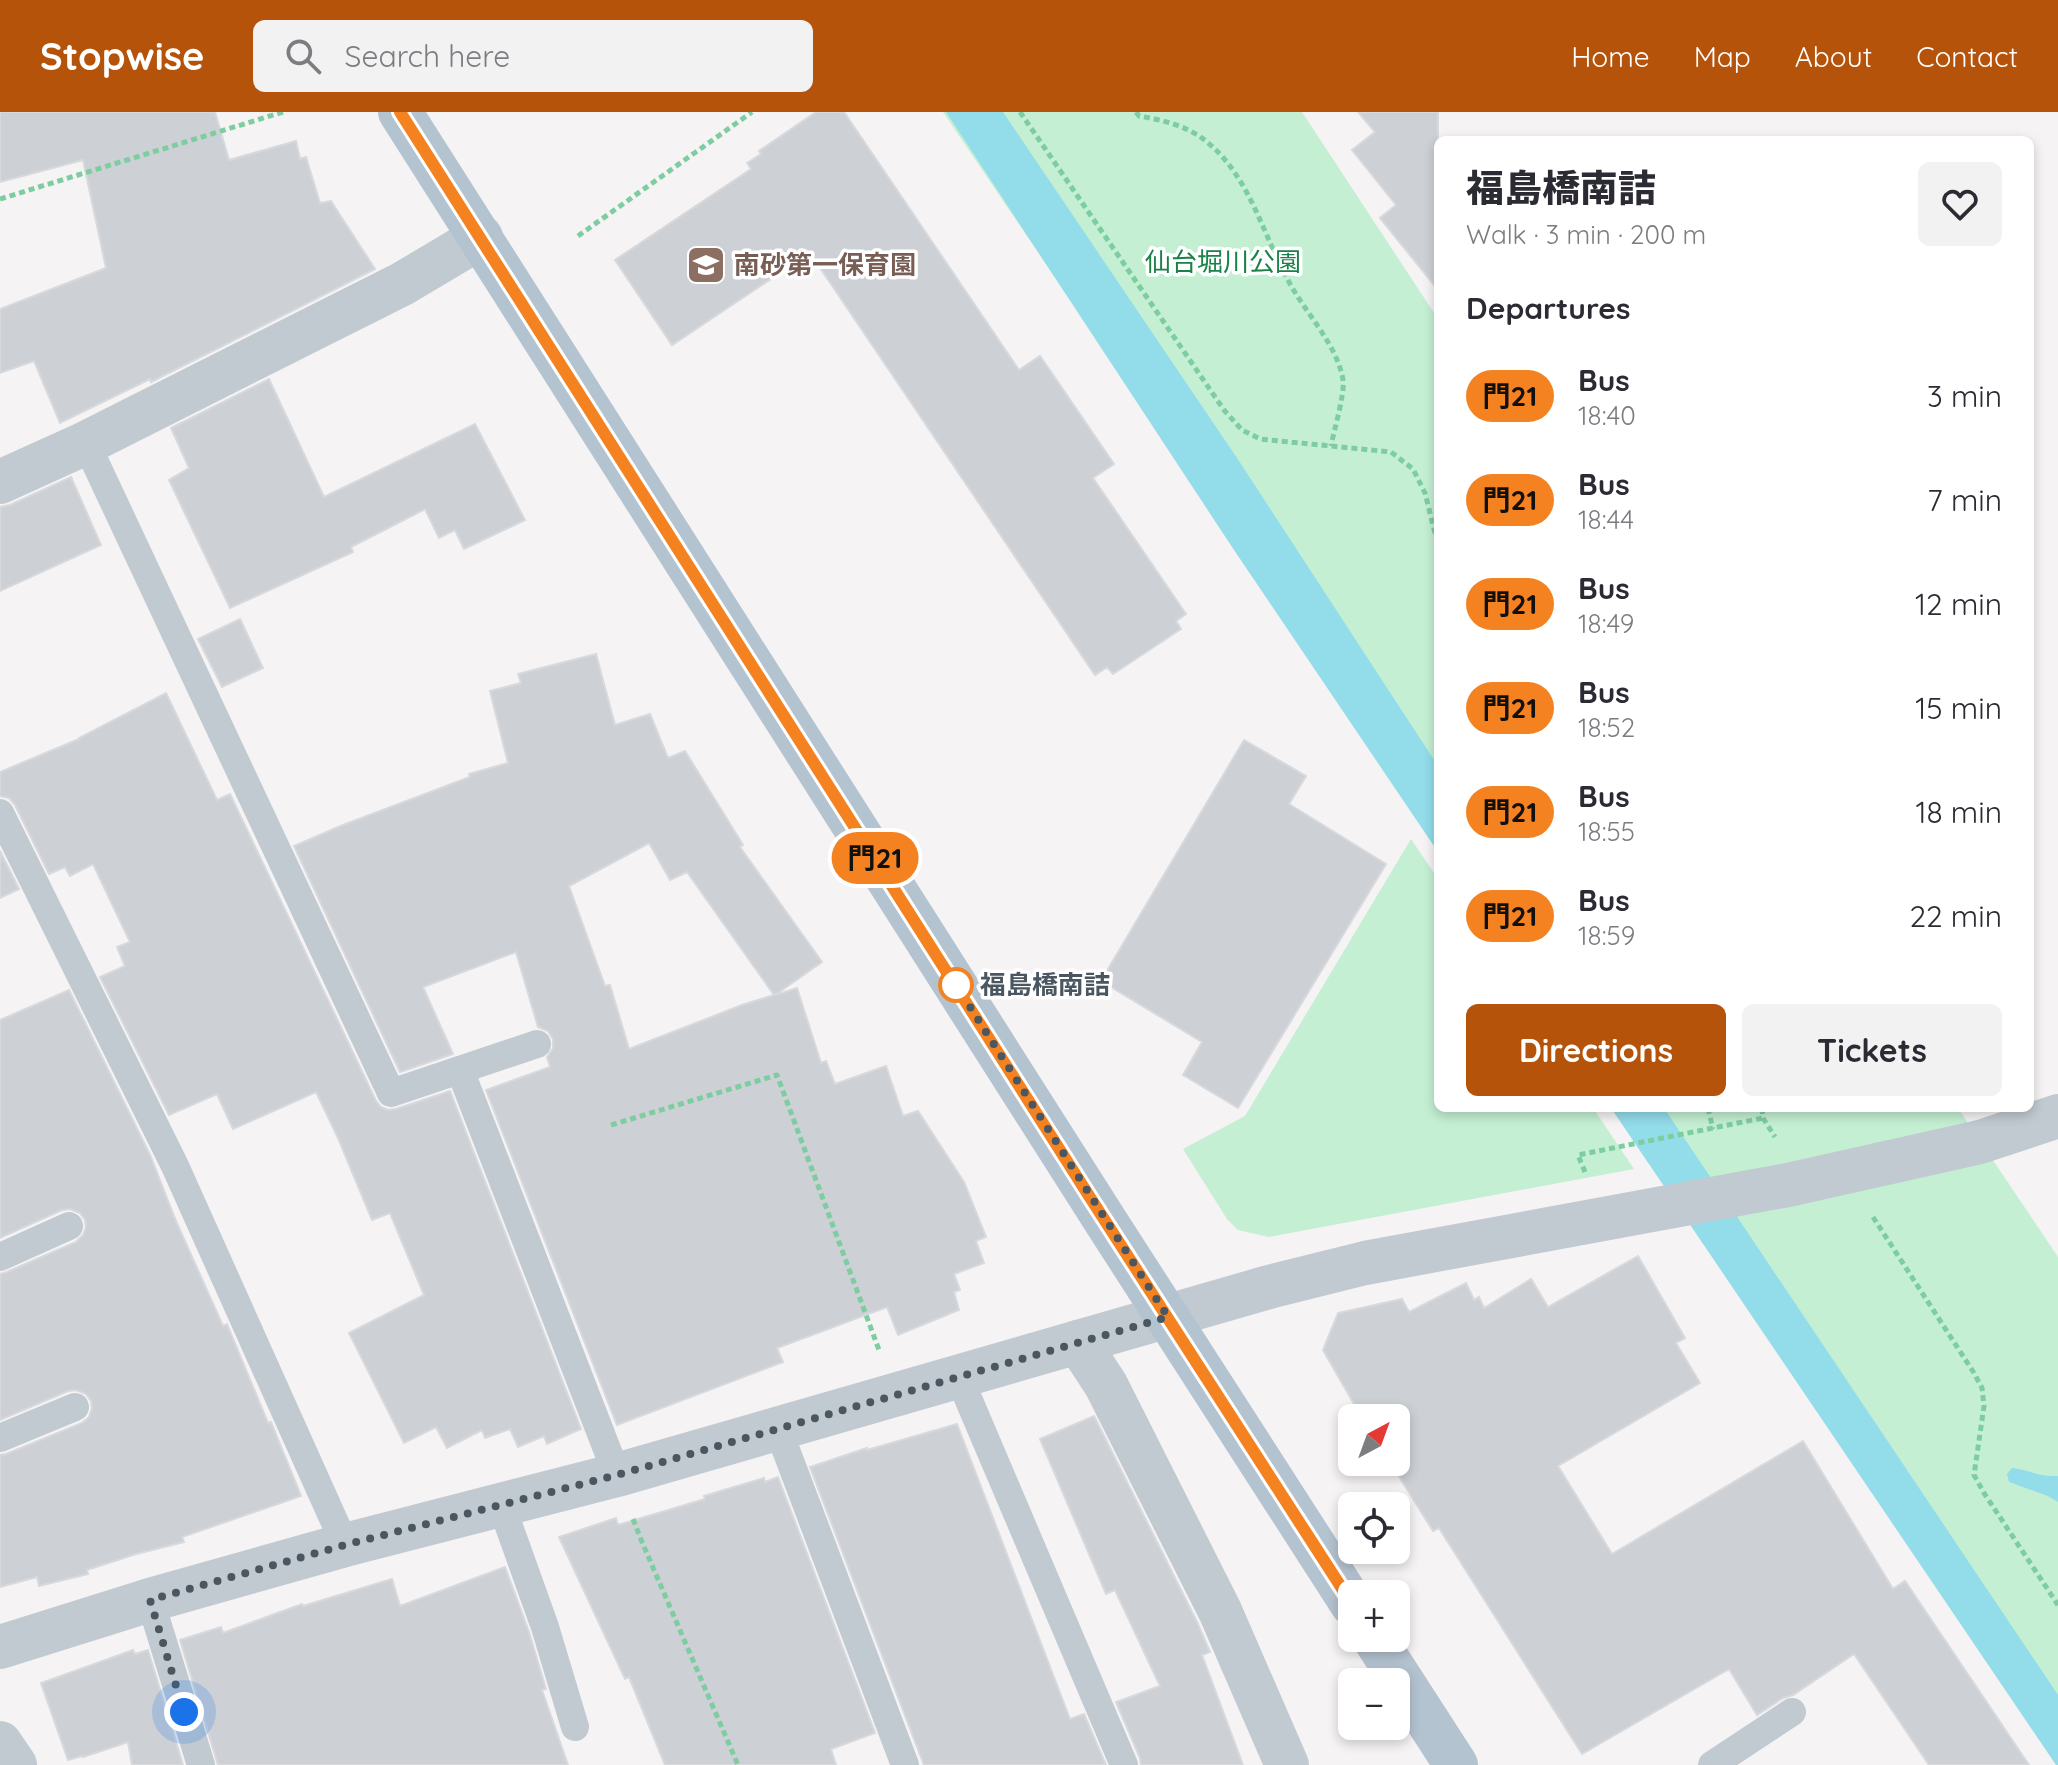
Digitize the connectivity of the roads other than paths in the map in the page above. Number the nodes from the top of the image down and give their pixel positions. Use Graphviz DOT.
graph roads {
  1 [pos="400,112"];
  2 [pos="481,237"];
  3 [pos="86,443"];
  4 [pos="0,482"];
  5 [pos="0,813"];
  6 [pos="537,1044"];
  7 [pos="460,1070"];
  8 [pos="2058,1116"];
  9 [pos="69,1226"];
  10 [pos="0,1257"];
  11 [pos="1168,1317"];
  12 [pos="1078,1342"];
  13 [pos="959,1377"];
  14 [pos="75,1407"];
  15 [pos="778,1429"];
  16 [pos="0,1438"];
  17 [pos="617,1475"];
  18 [pos="501,1504"];
  19 [pos="345,1545"];
  20 [pos="1338,1582"];
  21 [pos="150,1600"];
  22 [pos="0,1647"];
  23 [pos="1383,1652"];
  24 [pos="1792,1712"];
  25 [pos="575,1727"];
  26 [pos="0,1743"];
  27 [pos="15,1765"];
  28 [pos="201,1765"];
  29 [pos="905,1765"];
  30 [pos="1124,1765"];
  31 [pos="1287,1765"];
  32 [pos="1456,1765"];
  33 [pos="1712,1765"];
  1 -- 2 [label="main road"];
  2 -- 3 [label="street"];
  2 -- 11 [label="main road"];
  3 -- 4 [label="street"];
  3 -- 7 [label="lane"];
  5 -- 19 [label="lane"];
  6 -- 7 [label="lane"];
  7 -- 17 [label="lane"];
  8 -- 11 [label="street"];
  9 -- 10 [label="lane"];
  11 -- 12 [label="street"];
  11 -- 20 [label="main road"];
  12 -- 13 [label="street"];
  12 -- 31 [label="street"];
  13 -- 15 [label="street"];
  13 -- 30 [label="lane"];
  14 -- 16 [label="lane"];
  15 -- 17 [label="street"];
  15 -- 29 [label="lane"];
  17 -- 18 [label="street"];
  18 -- 19 [label="street"];
  18 -- 25 [label="lane"];
  19 -- 21 [label="street"];
  21 -- 22 [label="street"];
  21 -- 28 [label="lane"];
  23 -- 32 [label="main road"];
  24 -- 33 [label="lane"];
  26 -- 27 [label="street"];
}
